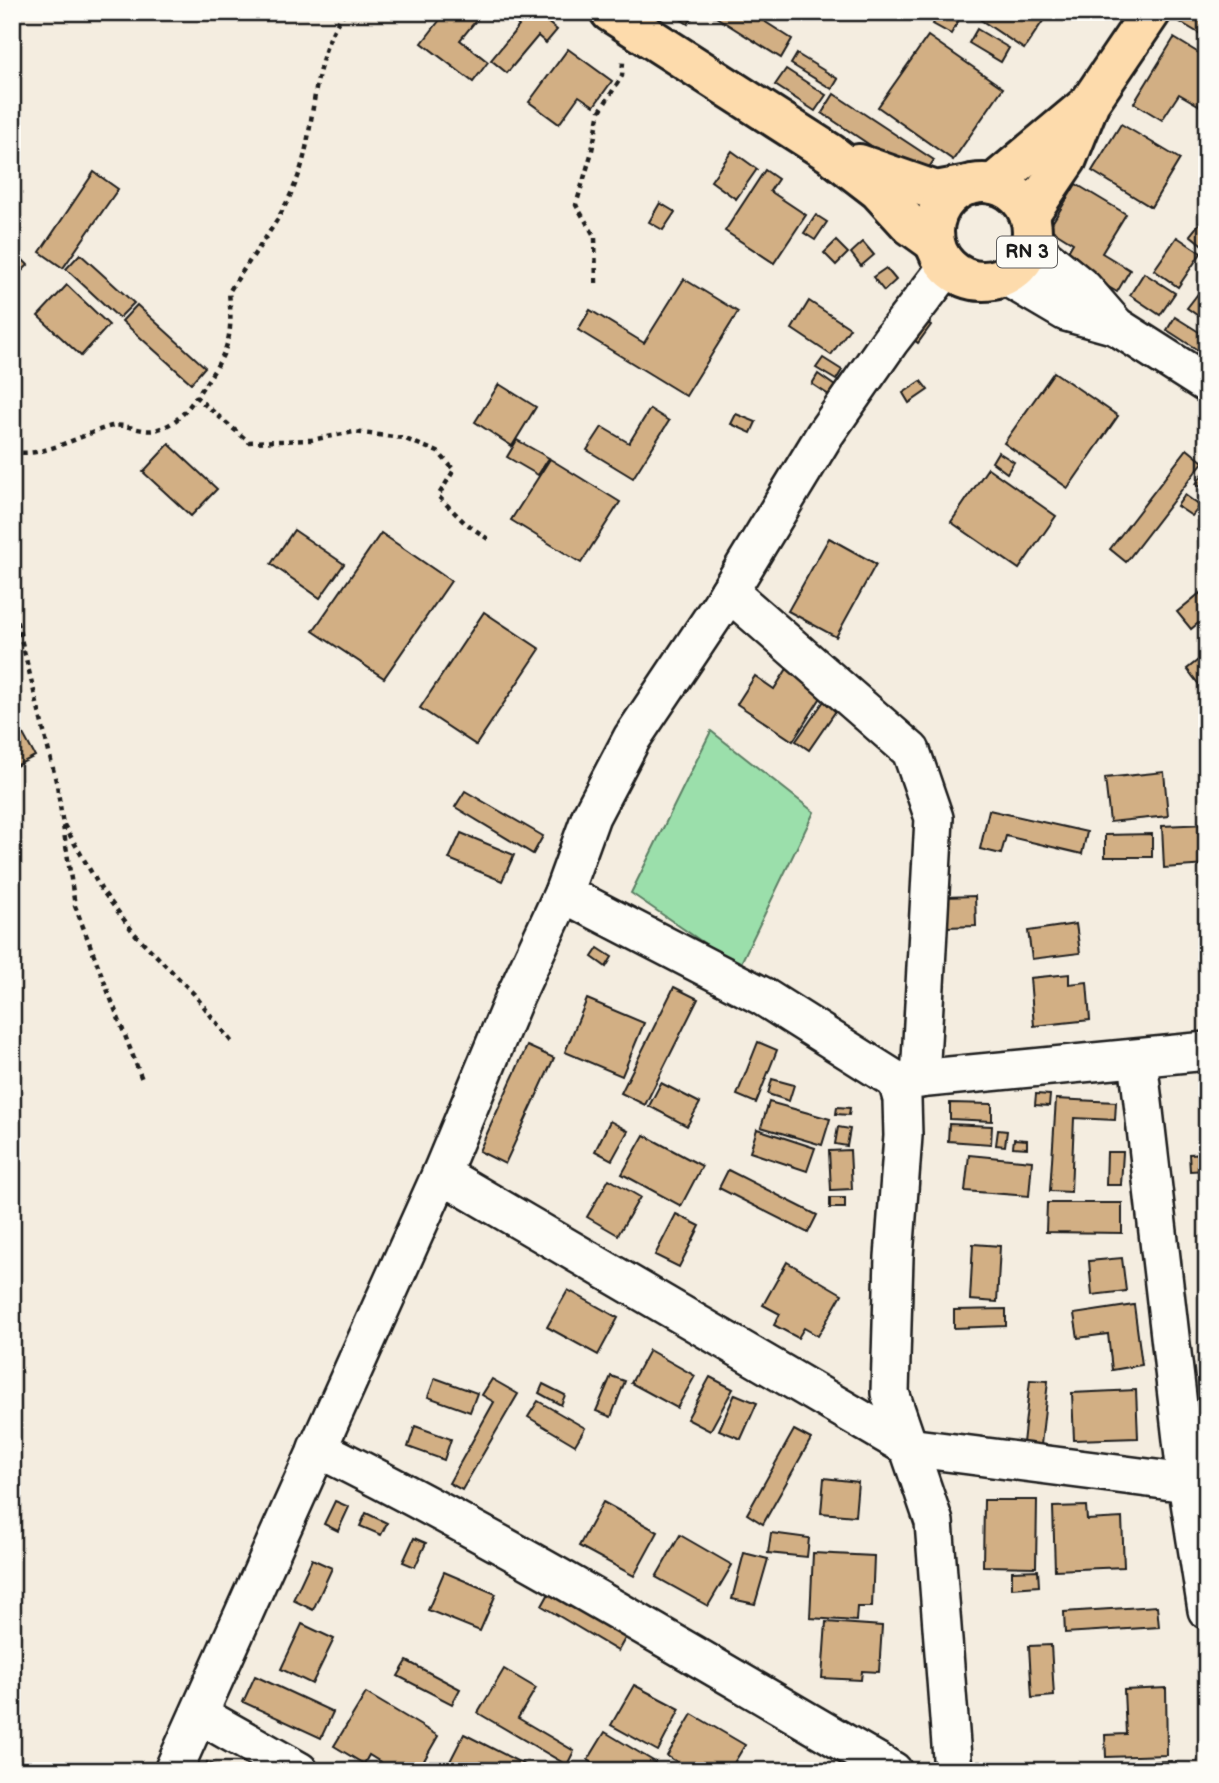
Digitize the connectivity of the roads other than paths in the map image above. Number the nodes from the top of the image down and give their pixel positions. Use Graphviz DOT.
graph roads {
  1 [pos="1151,12"];
  2 [pos="618,18"];
  3 [pos="1090,102"];
  4 [pos="830,153"];
  5 [pos="983,184"];
  6 [pos="1030,230"];
  7 [pos="942,255"];
  8 [pos="1005,276"];
  9 [pos="1116,326"];
  10 [pos="1207,384"];
  11 [pos="729,592"];
  12 [pos="563,893"];
  13 [pos="1207,1051"];
  14 [pos="1138,1059"];
  15 [pos="909,1080"];
  16 [pos="441,1174"];
  17 [pos="908,1447"];
  18 [pos="317,1448"];
  19 [pos="1197,1481"];
  20 [pos="1207,1610"];
  21 [pos="200,1715"];
  22 [pos="173,1771"];
  23 [pos="299,1771"];
  24 [pos="893,1771"];
  25 [pos="953,1771"];
  1 -- 3 [label="highway, RN 3"];
  2 -- 4 [label="highway, RN 3"];
  3 -- 5 [label="highway, RN 3"];
  3 -- 6 [label="highway, RN 3"];
  4 -- 5 [label="highway, RN 3"];
  4 -- 7 [label="highway, RN 3"];
  5 -- 6 [label="highway, RN 3"];
  5 -- 7 [label="highway, RN 3"];
  6 -- 8 [label="highway, RN 3"];
  6 -- 9 [label="street"];
  7 -- 8 [label="highway, RN 3"];
  7 -- 11 [label="street"];
  8 -- 9 [label="street"];
  9 -- 10 [label="street"];
  11 -- 12 [label="street"];
  11 -- 15 [label="street"];
  12 -- 15 [label="street"];
  12 -- 16 [label="street"];
  13 -- 14 [label="street"];
  14 -- 15 [label="street"];
  14 -- 19 [label="street"];
  15 -- 17 [label="street"];
  16 -- 17 [label="street"];
  16 -- 18 [label="street"];
  17 -- 19 [label="street"];
  17 -- 25 [label="street"];
  18 -- 21 [label="street"];
  18 -- 24 [label="street"];
  19 -- 20 [label="street"];
  21 -- 22 [label="street"];
  21 -- 23 [label="street"];
}
